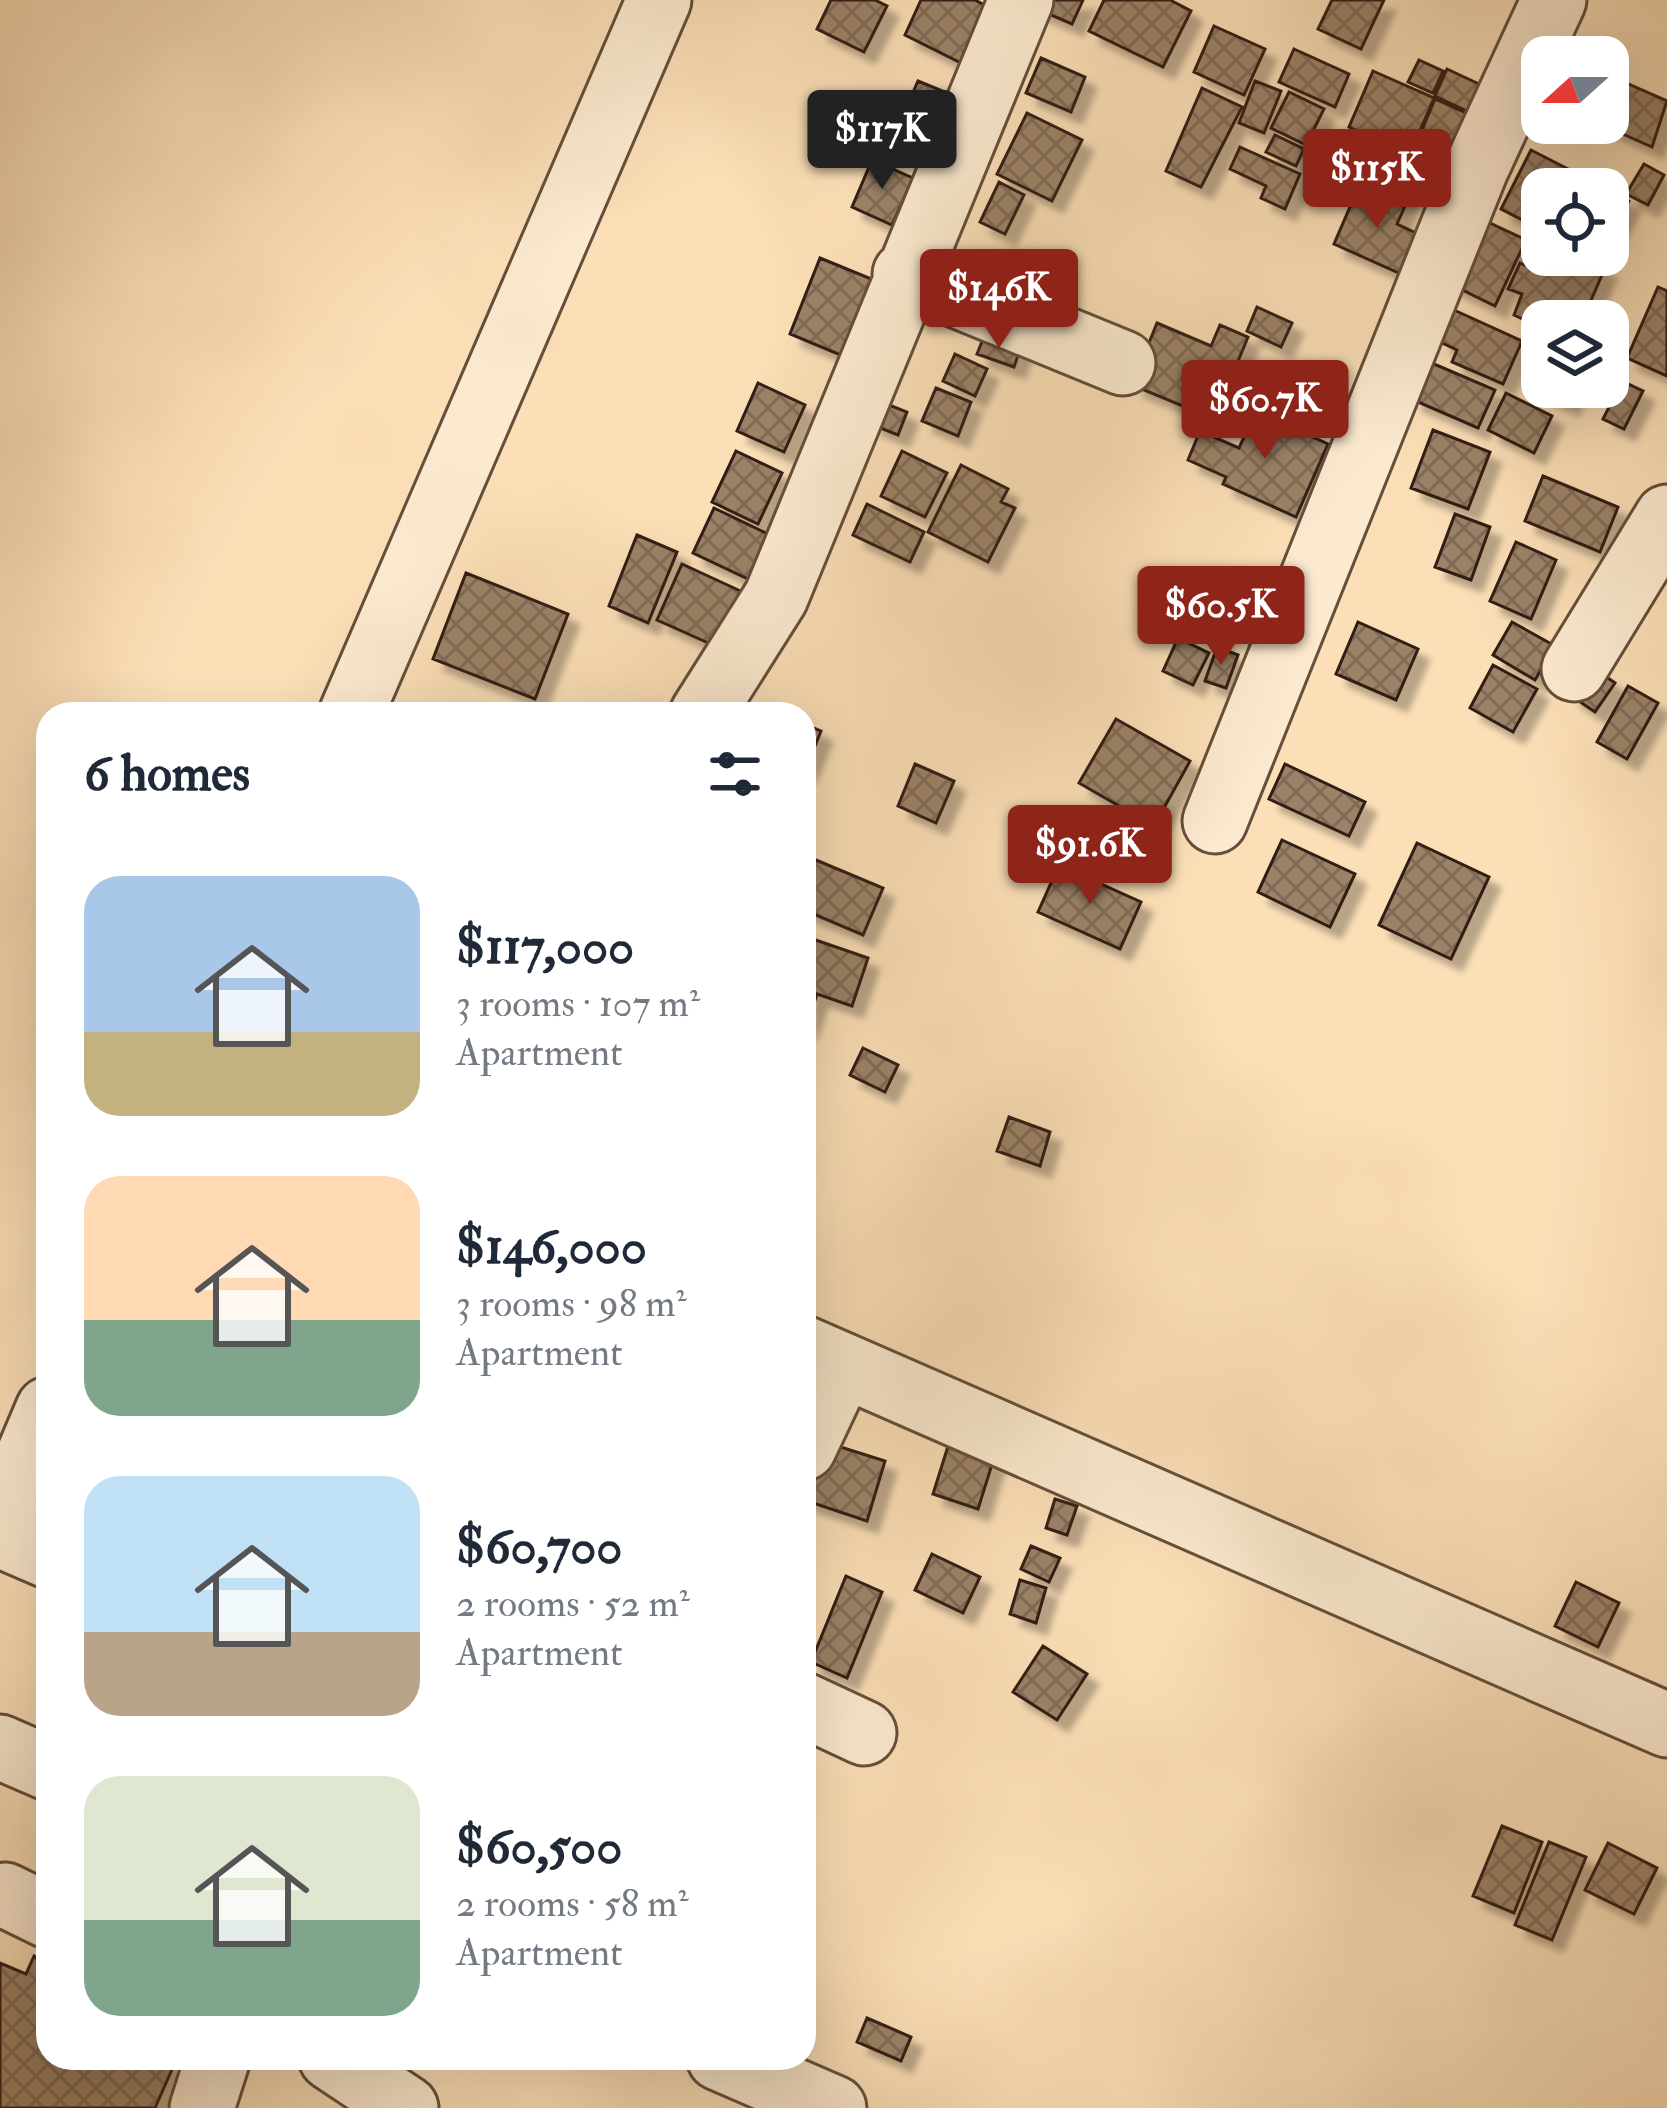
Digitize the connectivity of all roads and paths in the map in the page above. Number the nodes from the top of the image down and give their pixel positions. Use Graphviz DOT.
graph roads {
  1 [pos="659,0"];
  2 [pos="1021,0"];
  3 [pos="1554,0"];
  4 [pos="905,274"];
  5 [pos="1123,364"];
  6 [pos="1667,518"];
  7 [pos="1574,669"];
  8 [pos="356,702"];
  9 [pos="710,702"];
  10 [pos="1215,820"];
  11 [pos="824,1356"];
  12 [pos="816,1393"];
  13 [pos="36,1437"];
  14 [pos="0,1522"];
  15 [pos="0,1534"];
  16 [pos="36,1550"];
  17 [pos="816,1711"];
  18 [pos="1667,1725"];
  19 [pos="864,1733"];
  20 [pos="0,1747"];
  21 [pos="36,1763"];
  22 [pos="214,2070"];
  23 [pos="349,2070"];
  24 [pos="747,2070"];
  25 [pos="202,2108"];
  26 [pos="406,2108"];
  27 [pos="834,2108"];
  1 -- 8 [label="street"];
  2 -- 4 [label="street"];
  3 -- 10 [label="street"];
  4 -- 5 [label="street"];
  4 -- 9 [label="street"];
  6 -- 7 [label="street"];
  11 -- 12 [label="street"];
  11 -- 18 [label="street"];
  13 -- 14 [label="street"];
  15 -- 16 [label="street"];
  17 -- 19 [label="street"];
  20 -- 21 [label="street"];
  22 -- 25 [label="street"];
  23 -- 26 [label="street"];
  24 -- 27 [label="street"];
}
